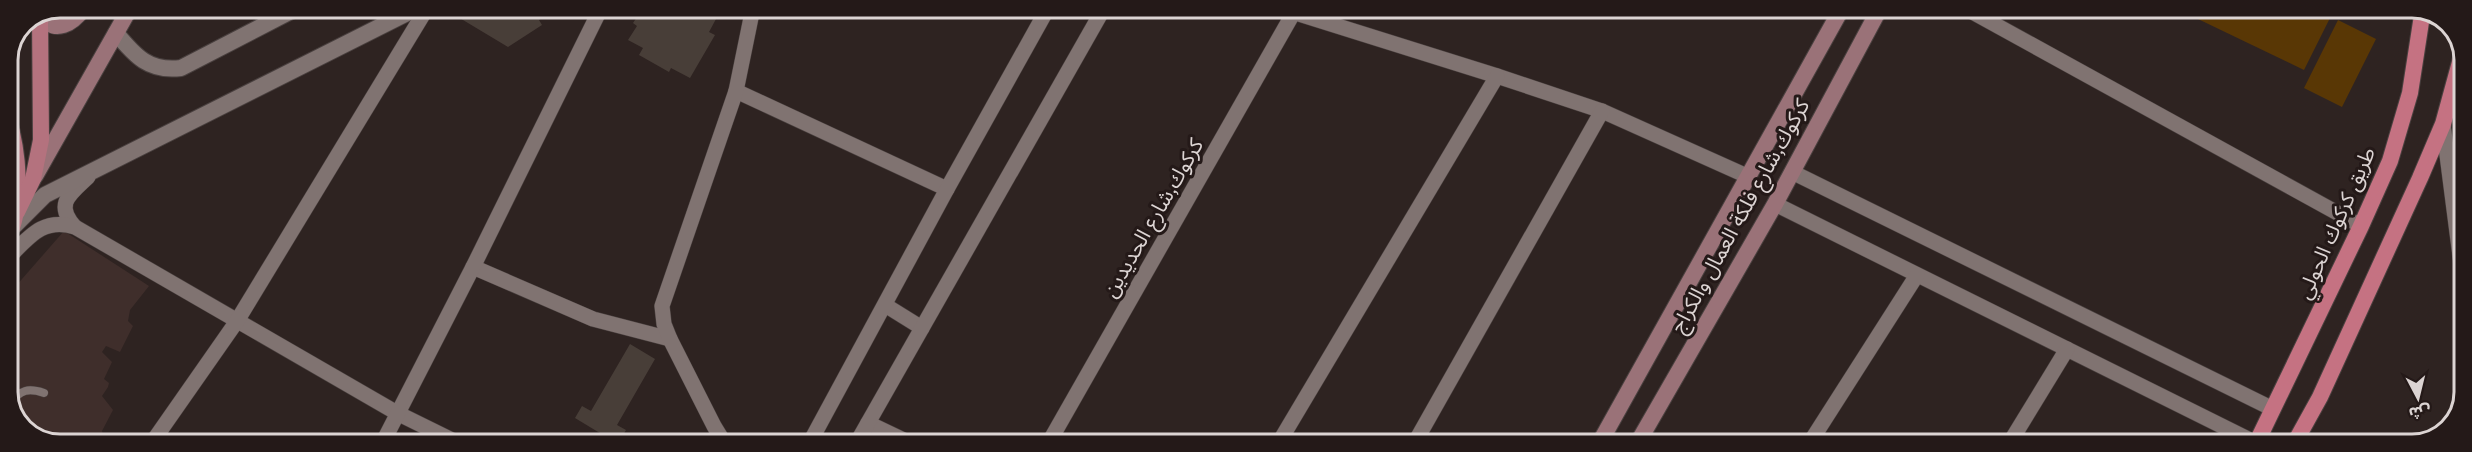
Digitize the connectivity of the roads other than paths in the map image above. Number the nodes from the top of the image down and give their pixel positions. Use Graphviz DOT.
graph roads {
  1 [pos="77,18"];
  2 [pos="124,18"];
  3 [pos="278,18"];
  4 [pos="397,18"];
  5 [pos="421,18"];
  6 [pos="596,18"];
  7 [pos="751,18"];
  8 [pos="1042,18"];
  9 [pos="1098,18"];
  10 [pos="1283,18"];
  11 [pos="1312,18"];
  12 [pos="1836,18"];
  13 [pos="1875,18"];
  14 [pos="1983,18"];
  15 [pos="2421,19"];
  16 [pos="46,20"];
  17 [pos="41,22"];
  18 [pos="116,33"];
  19 [pos="1497,76"];
  20 [pos="2454,86"];
  21 [pos="736,90"];
  22 [pos="1602,111"];
  23 [pos="2442,124"];
  24 [pos="1792,172"];
  25 [pos="92,173"];
  26 [pos="1747,176"];
  27 [pos="33,179"];
  28 [pos="947,189"];
  29 [pos="2454,199"];
  30 [pos="1774,204"];
  31 [pos="18,212"];
  32 [pos="18,220"];
  33 [pos="2361,226"];
  34 [pos="75,227"];
  35 [pos="18,248"];
  36 [pos="473,267"];
  37 [pos="1917,275"];
  38 [pos="885,305"];
  39 [pos="237,321"];
  40 [pos="922,328"];
  41 [pos="670,339"];
  42 [pos="2067,349"];
  43 [pos="44,393"];
  44 [pos="18,394"];
  45 [pos="2273,409"];
  46 [pos="397,413"];
  47 [pos="868,423"];
  48 [pos="158,434"];
  49 [pos="387,434"];
  50 [pos="440,434"];
  51 [pos="719,434"];
  52 [pos="814,434"];
  53 [pos="862,434"];
  54 [pos="891,434"];
  55 [pos="1054,434"];
  56 [pos="1284,434"];
  57 [pos="1420,434"];
  58 [pos="1605,434"];
  59 [pos="1643,434"];
  60 [pos="1815,434"];
  61 [pos="2015,434"];
  62 [pos="2236,434"];
  63 [pos="2261,434"];
  64 [pos="2300,434"];
  1 -- 16 [label="main road"];
  2 -- 18 [label="main road"];
  3 -- 18 [label="street"];
  4 -- 25 [label="street"];
  5 -- 39 [label="street"];
  6 -- 36 [label="street"];
  7 -- 21 [label="street"];
  8 -- 28 [label="street"];
  9 -- 40 [label="street"];
  10 -- 55 [label="street, كركوك,شارع الحديدين"];
  11 -- 19 [label="street"];
  12 -- 26 [label="main road, كركوك,شارع فلكة العمال والكراج"];
  13 -- 24 [label="main road, كركوك,شارع فلكة العمال والكراج"];
  14 -- 33 [label="street"];
  15 -- 33 [label="highway, طريق كركوك الحولي"];
  17 -- 27 [label="main road"];
  18 -- 27 [label="main road"];
  19 -- 22 [label="street"];
  19 -- 56 [label="street"];
  20 -- 23 [label="highway"];
  21 -- 28 [label="street"];
  21 -- 41 [label="street"];
  22 -- 26 [label="street"];
  22 -- 57 [label="street"];
  23 -- 29 [label="street"];
  23 -- 64 [label="highway"];
  24 -- 30 [label="main road, كركوك,شارع فلكة العمال والكراج"];
  24 -- 45 [label="street"];
  25 -- 32 [label="street"];
  25 -- 34 [label="street"];
  26 -- 58 [label="main road, كركوك,شارع فلكة العمال والكراج"];
  27 -- 31 [label="main road"];
  28 -- 38 [label="street"];
  30 -- 37 [label="street"];
  30 -- 59 [label="main road, كركوك,شارع فلكة العمال والكراج"];
  33 -- 45 [label="highway, طريق كركوك الحولي"];
  34 -- 35 [label="street"];
  34 -- 39 [label="street"];
  36 -- 41 [label="street"];
  36 -- 46 [label="street"];
  37 -- 42 [label="street"];
  37 -- 60 [label="street"];
  38 -- 40 [label="street"];
  38 -- 52 [label="street"];
  39 -- 46 [label="street"];
  39 -- 48 [label="street"];
  40 -- 47 [label="street"];
  41 -- 51 [label="street"];
  42 -- 61 [label="street"];
  42 -- 62 [label="street"];
  43 -- 44 [label="lane"];
  45 -- 63 [label="highway, طريق كركوك الحولي"];
  46 -- 49 [label="street"];
  46 -- 50 [label="street"];
  47 -- 53 [label="street"];
  47 -- 54 [label="street"];
}
